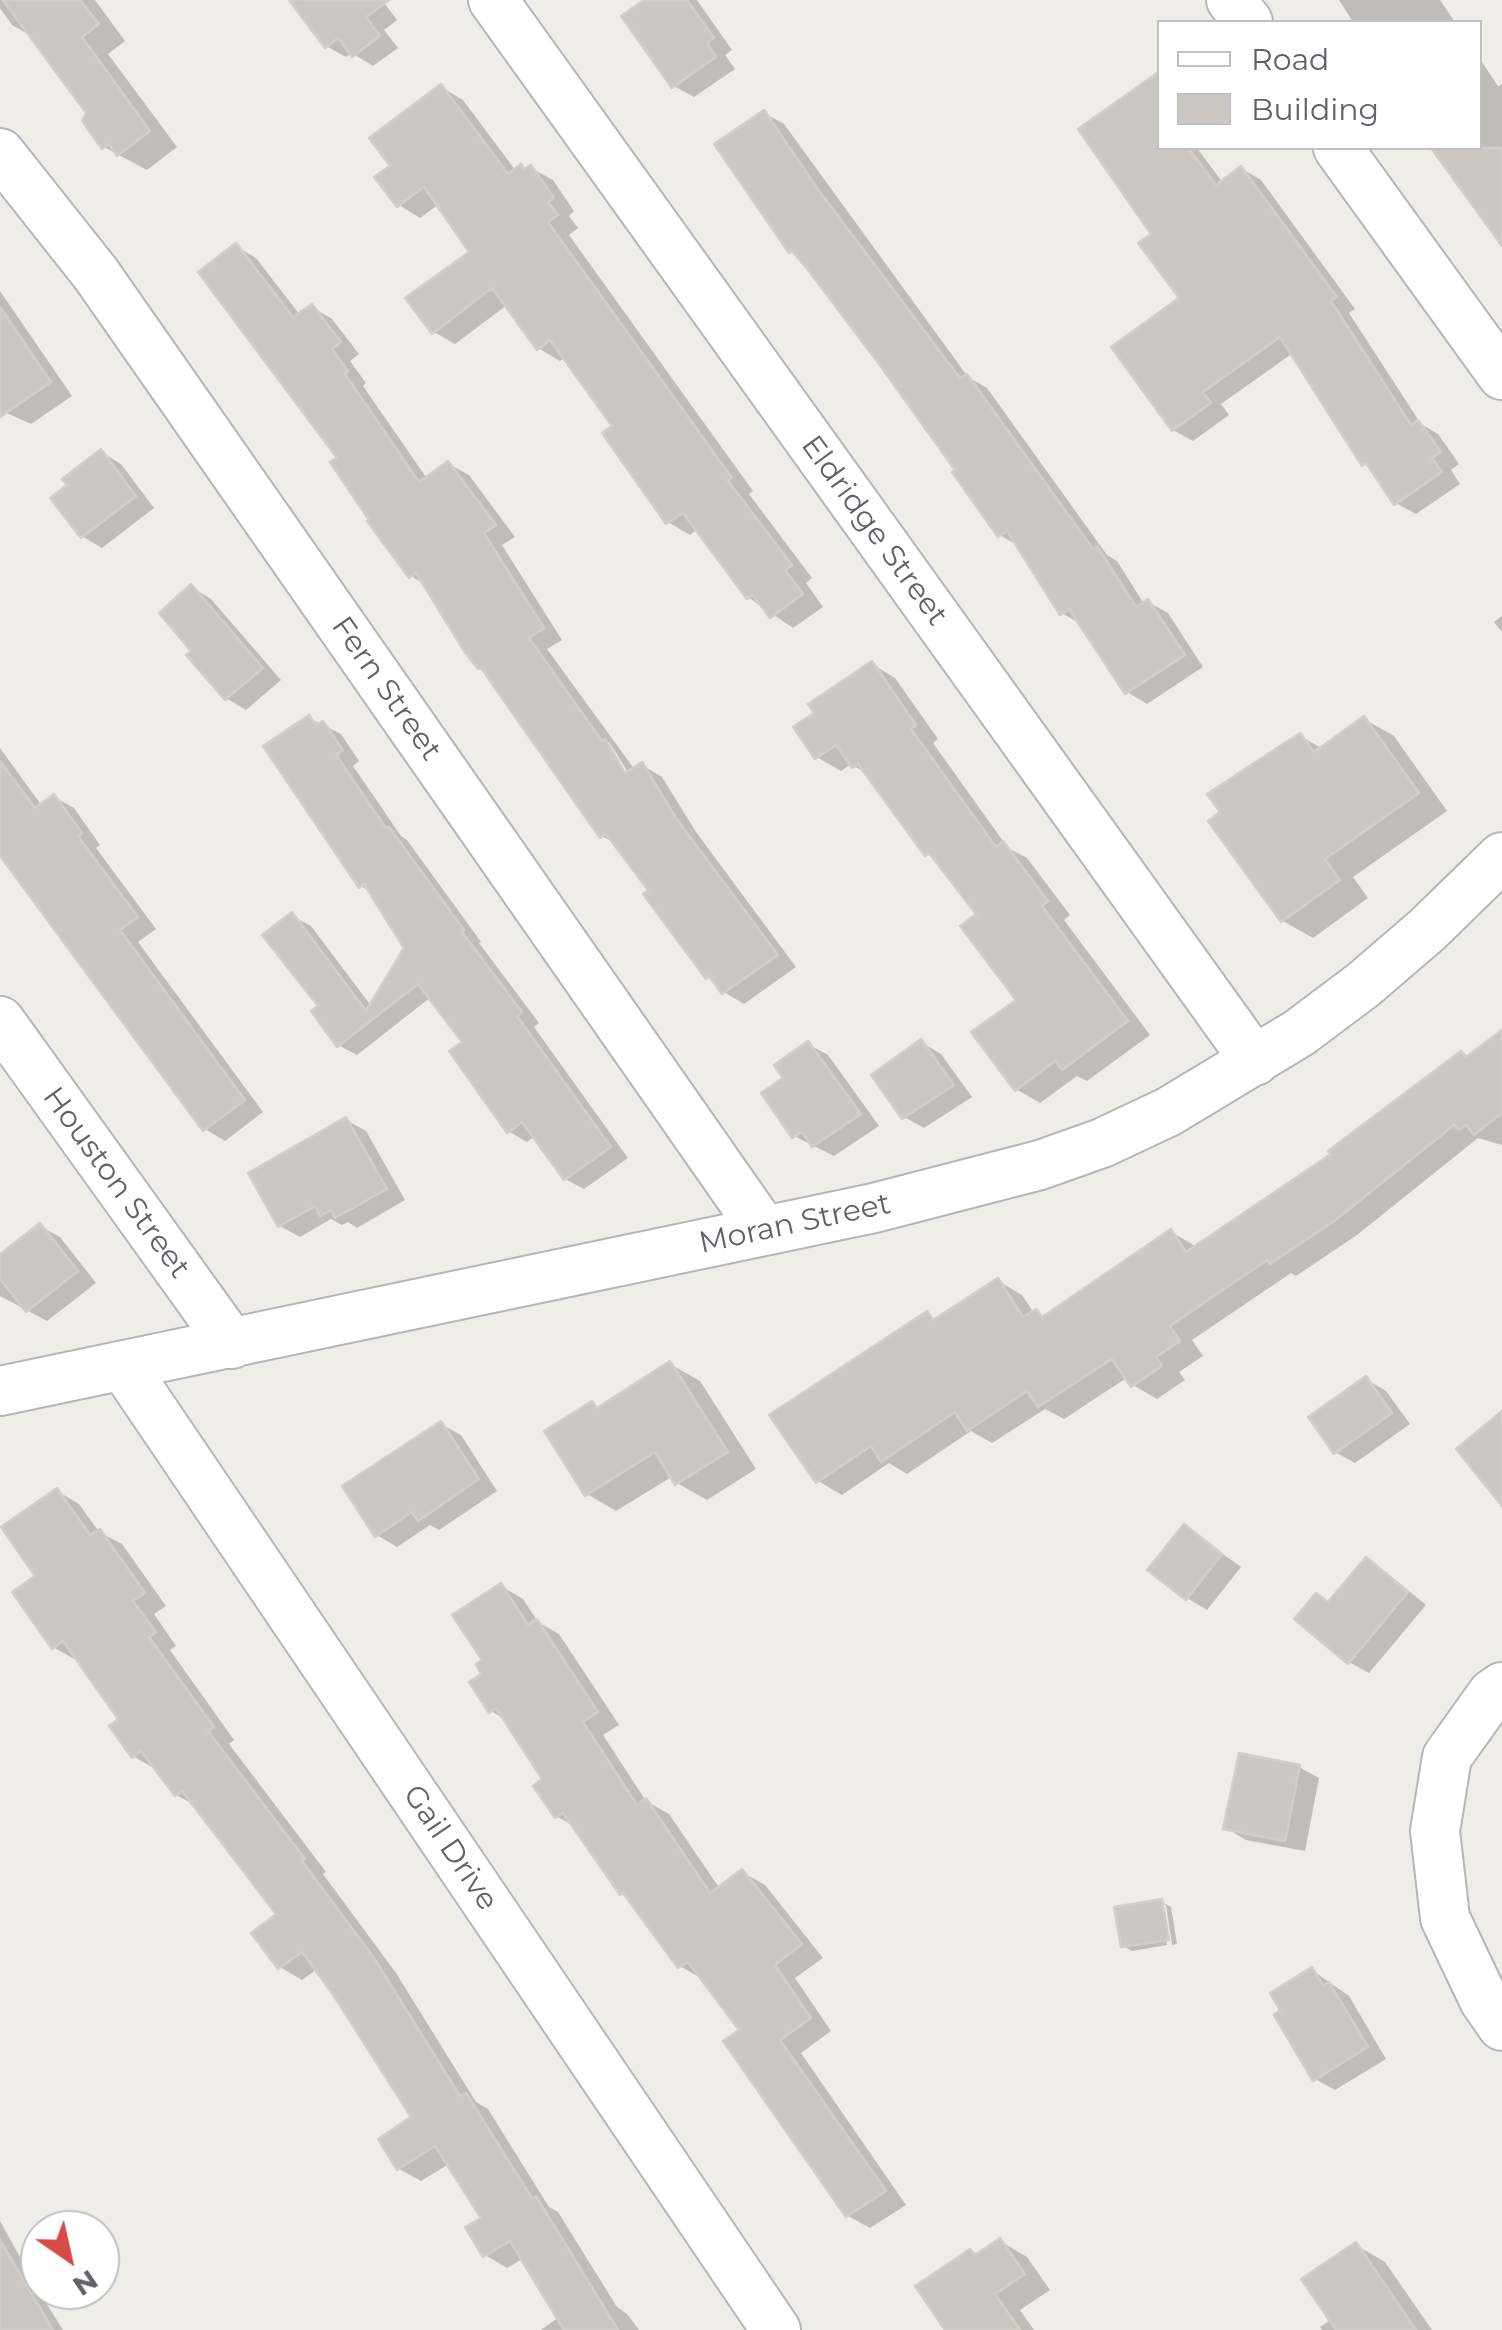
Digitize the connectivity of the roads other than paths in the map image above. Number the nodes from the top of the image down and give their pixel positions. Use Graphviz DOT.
graph roads {
  1 [pos="494,0"];
  2 [pos="1339,150"];
  3 [pos="0,153"];
  4 [pos="1502,375"];
  5 [pos="1502,857"];
  6 [pos="0,1021"];
  7 [pos="1255,1061"];
  8 [pos="764,1231"];
  9 [pos="232,1344"];
  10 [pos="124,1367"];
  11 [pos="0,1391"];
  12 [pos="1502,1687"];
  13 [pos="1502,2026"];
  14 [pos="776,2330"];
  1 -- 7 [label="street, Eldridge Street"];
  2 -- 4 [label="street"];
  3 -- 8 [label="street, Fern Street"];
  5 -- 7 [label="street, Moran Street"];
  6 -- 9 [label="street, Houston Street"];
  7 -- 8 [label="street, Moran Street"];
  8 -- 9 [label="street, Moran Street"];
  9 -- 10 [label="street, Moran Street"];
  10 -- 11 [label="street, Moran Street"];
  10 -- 14 [label="street, Gail Drive"];
  12 -- 13 [label="street"];
}
